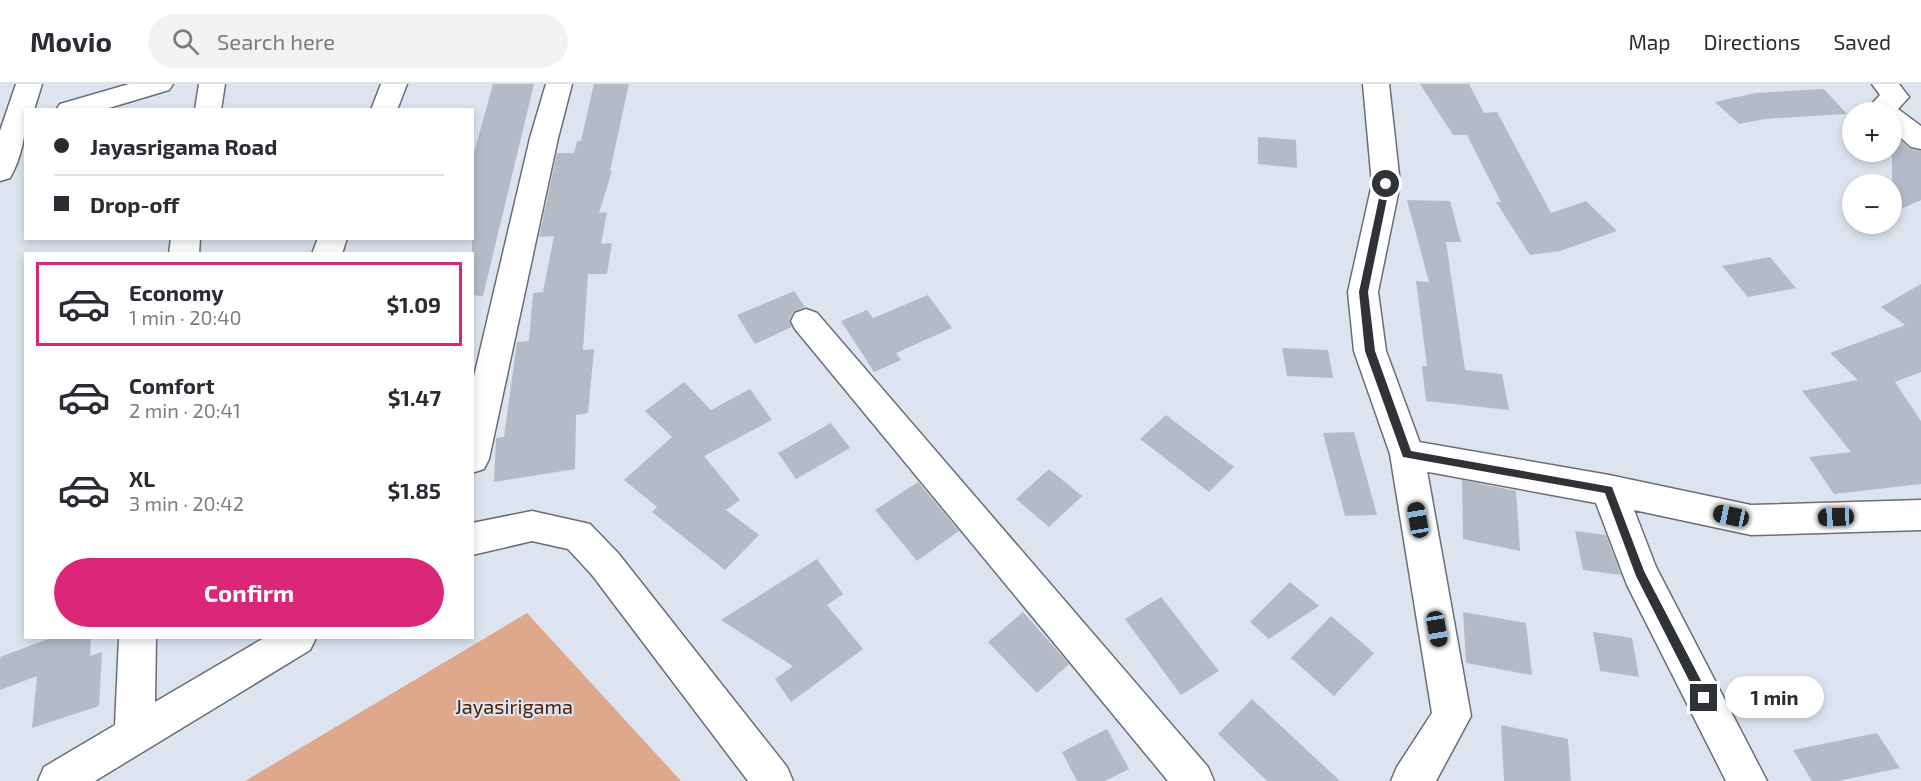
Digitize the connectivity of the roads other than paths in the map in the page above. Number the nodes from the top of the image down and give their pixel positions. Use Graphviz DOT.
graph roads {
  1 [pos="29,84"];
  2 [pos="160,84"];
  3 [pos="212,84"];
  4 [pos="393,84"];
  5 [pos="559,84"];
  6 [pos="1376,84"];
  7 [pos="1896,100"];
  8 [pos="76,108"];
  9 [pos="208,108"];
  10 [pos="385,108"];
  11 [pos="20,123"];
  12 [pos="1921,140"];
  13 [pos="0,171"];
  14 [pos="806,321"];
  15 [pos="474,450"];
  16 [pos="1407,454"];
  17 [pos="1609,490"];
  18 [pos="1921,514"];
  19 [pos="474,540"];
  20 [pos="138,639"];
  21 [pos="295,639"];
  22 [pos="134,735"];
  23 [pos="1416,780"];
  24 [pos="58,781"];
  25 [pos="773,781"];
  26 [pos="1194,781"];
  27 [pos="1748,781"];
  1 -- 11 [label="street"];
  2 -- 8 [label="street"];
  3 -- 9 [label="street"];
  4 -- 10 [label="street"];
  5 -- 15 [label="street"];
  6 -- 16 [label="street"];
  7 -- 12 [label="street"];
  11 -- 13 [label="street"];
  14 -- 26 [label="street"];
  16 -- 17 [label="street"];
  16 -- 23 [label="street"];
  17 -- 18 [label="street"];
  17 -- 27 [label="street"];
  19 -- 25 [label="street"];
  20 -- 22 [label="street"];
  21 -- 22 [label="street"];
  22 -- 24 [label="street"];
}
